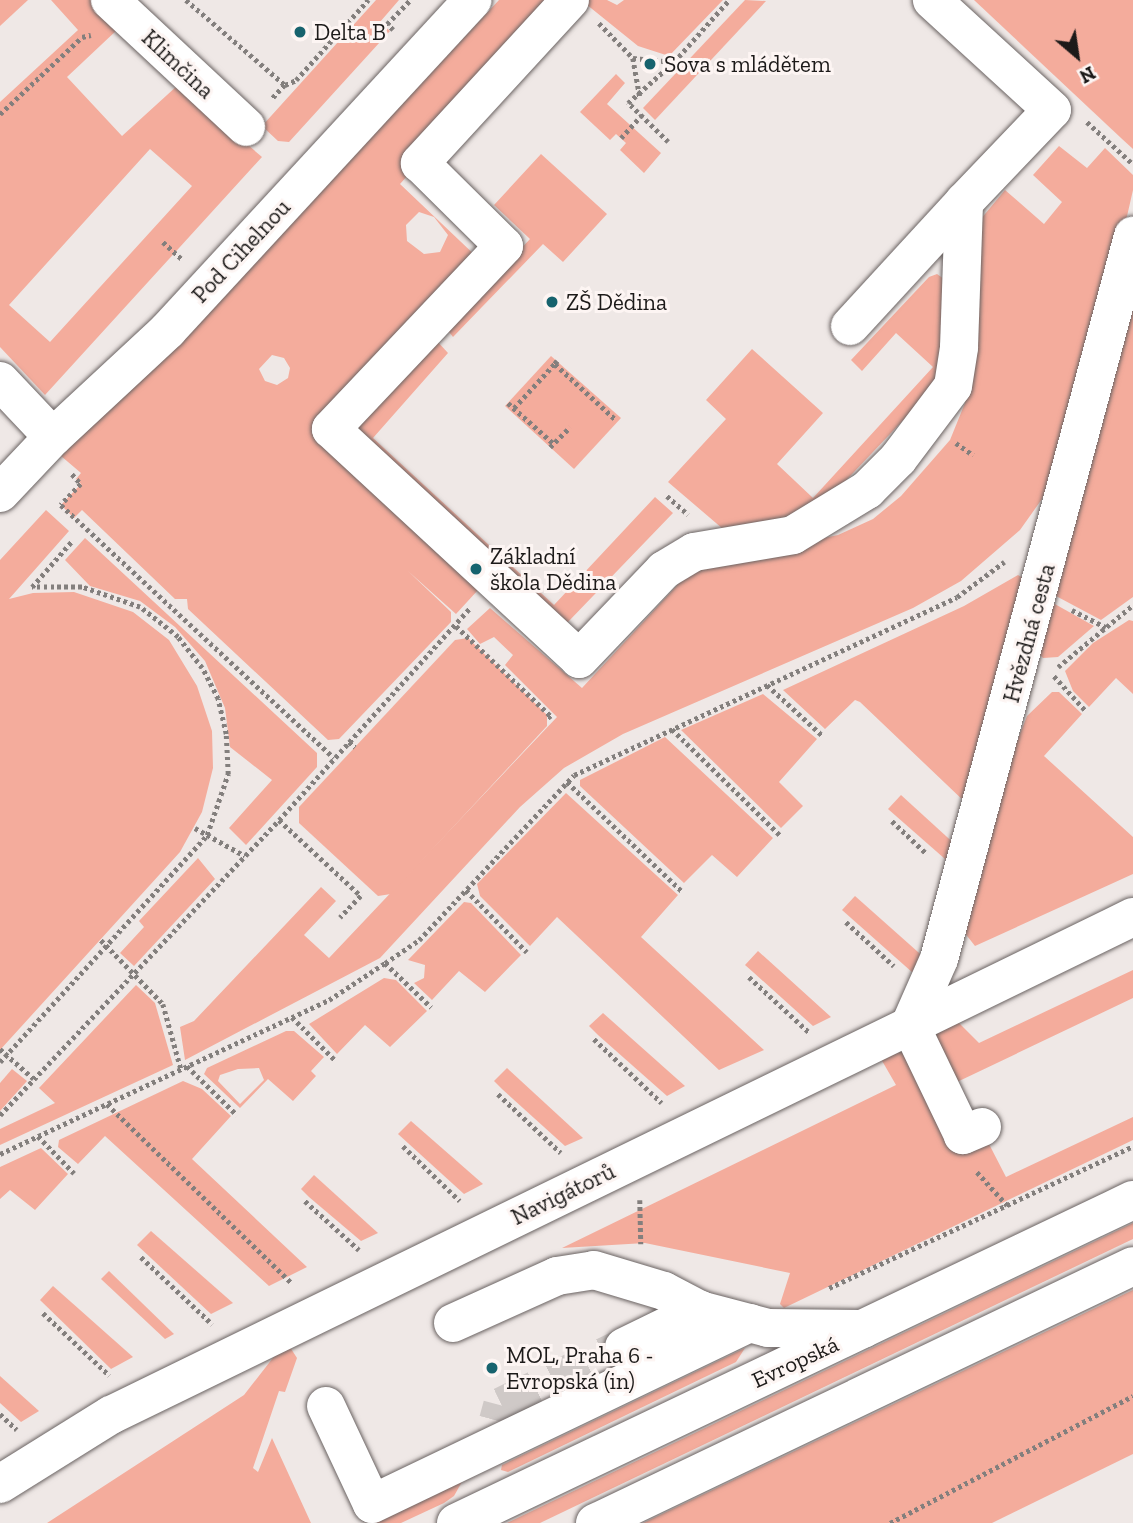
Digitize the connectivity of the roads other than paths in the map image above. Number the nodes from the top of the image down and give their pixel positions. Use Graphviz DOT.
graph roads {
  1 [pos="472,0"];
  2 [pos="932,0"];
  3 [pos="583,10"];
  4 [pos="122,12"];
  5 [pos="246,127"];
  6 [pos="977,190"];
  7 [pos="1133,236"];
  8 [pos="850,326"];
  9 [pos="0,381"];
  10 [pos="53,437"];
  11 [pos="0,493"];
  12 [pos="1133,917"];
  13 [pos="910,1025"];
  14 [pos="982,1127"];
  15 [pos="1133,1200"];
  16 [pos="1133,1266"];
  17 [pos="700,1310"];
  18 [pos="453,1323"];
  19 [pos="750,1324"];
  20 [pos="863,1329"];
  21 [pos="624,1347"];
  22 [pos="326,1406"];
  23 [pos="493,1436"];
  24 [pos="0,1483"];
  25 [pos="462,1520"];
  26 [pos="595,1523"];
  1 -- 10 [label="street, Pod Cihelnou"];
  2 -- 6 [label="street"];
  3 -- 6 [label="street"];
  4 -- 5 [label="street, Klimčina"];
  6 -- 8 [label="street"];
  7 -- 13 [label="street, Hvězdná cesta"];
  9 -- 10 [label="street"];
  10 -- 11 [label="street, Pod Cihelnou"];
  12 -- 13 [label="street, Navigátorů"];
  13 -- 14 [label="street"];
  13 -- 24 [label="street, Navigátorů"];
  15 -- 20 [label="street, Evropská"];
  16 -- 26 [label="street"];
  17 -- 18 [label="street"];
  17 -- 19 [label="street"];
  17 -- 21 [label="street"];
  19 -- 20 [label="street"];
  19 -- 23 [label="street"];
  20 -- 25 [label="street, Evropská"];
  22 -- 23 [label="street"];
  23 -- 25 [label="street"];
}
